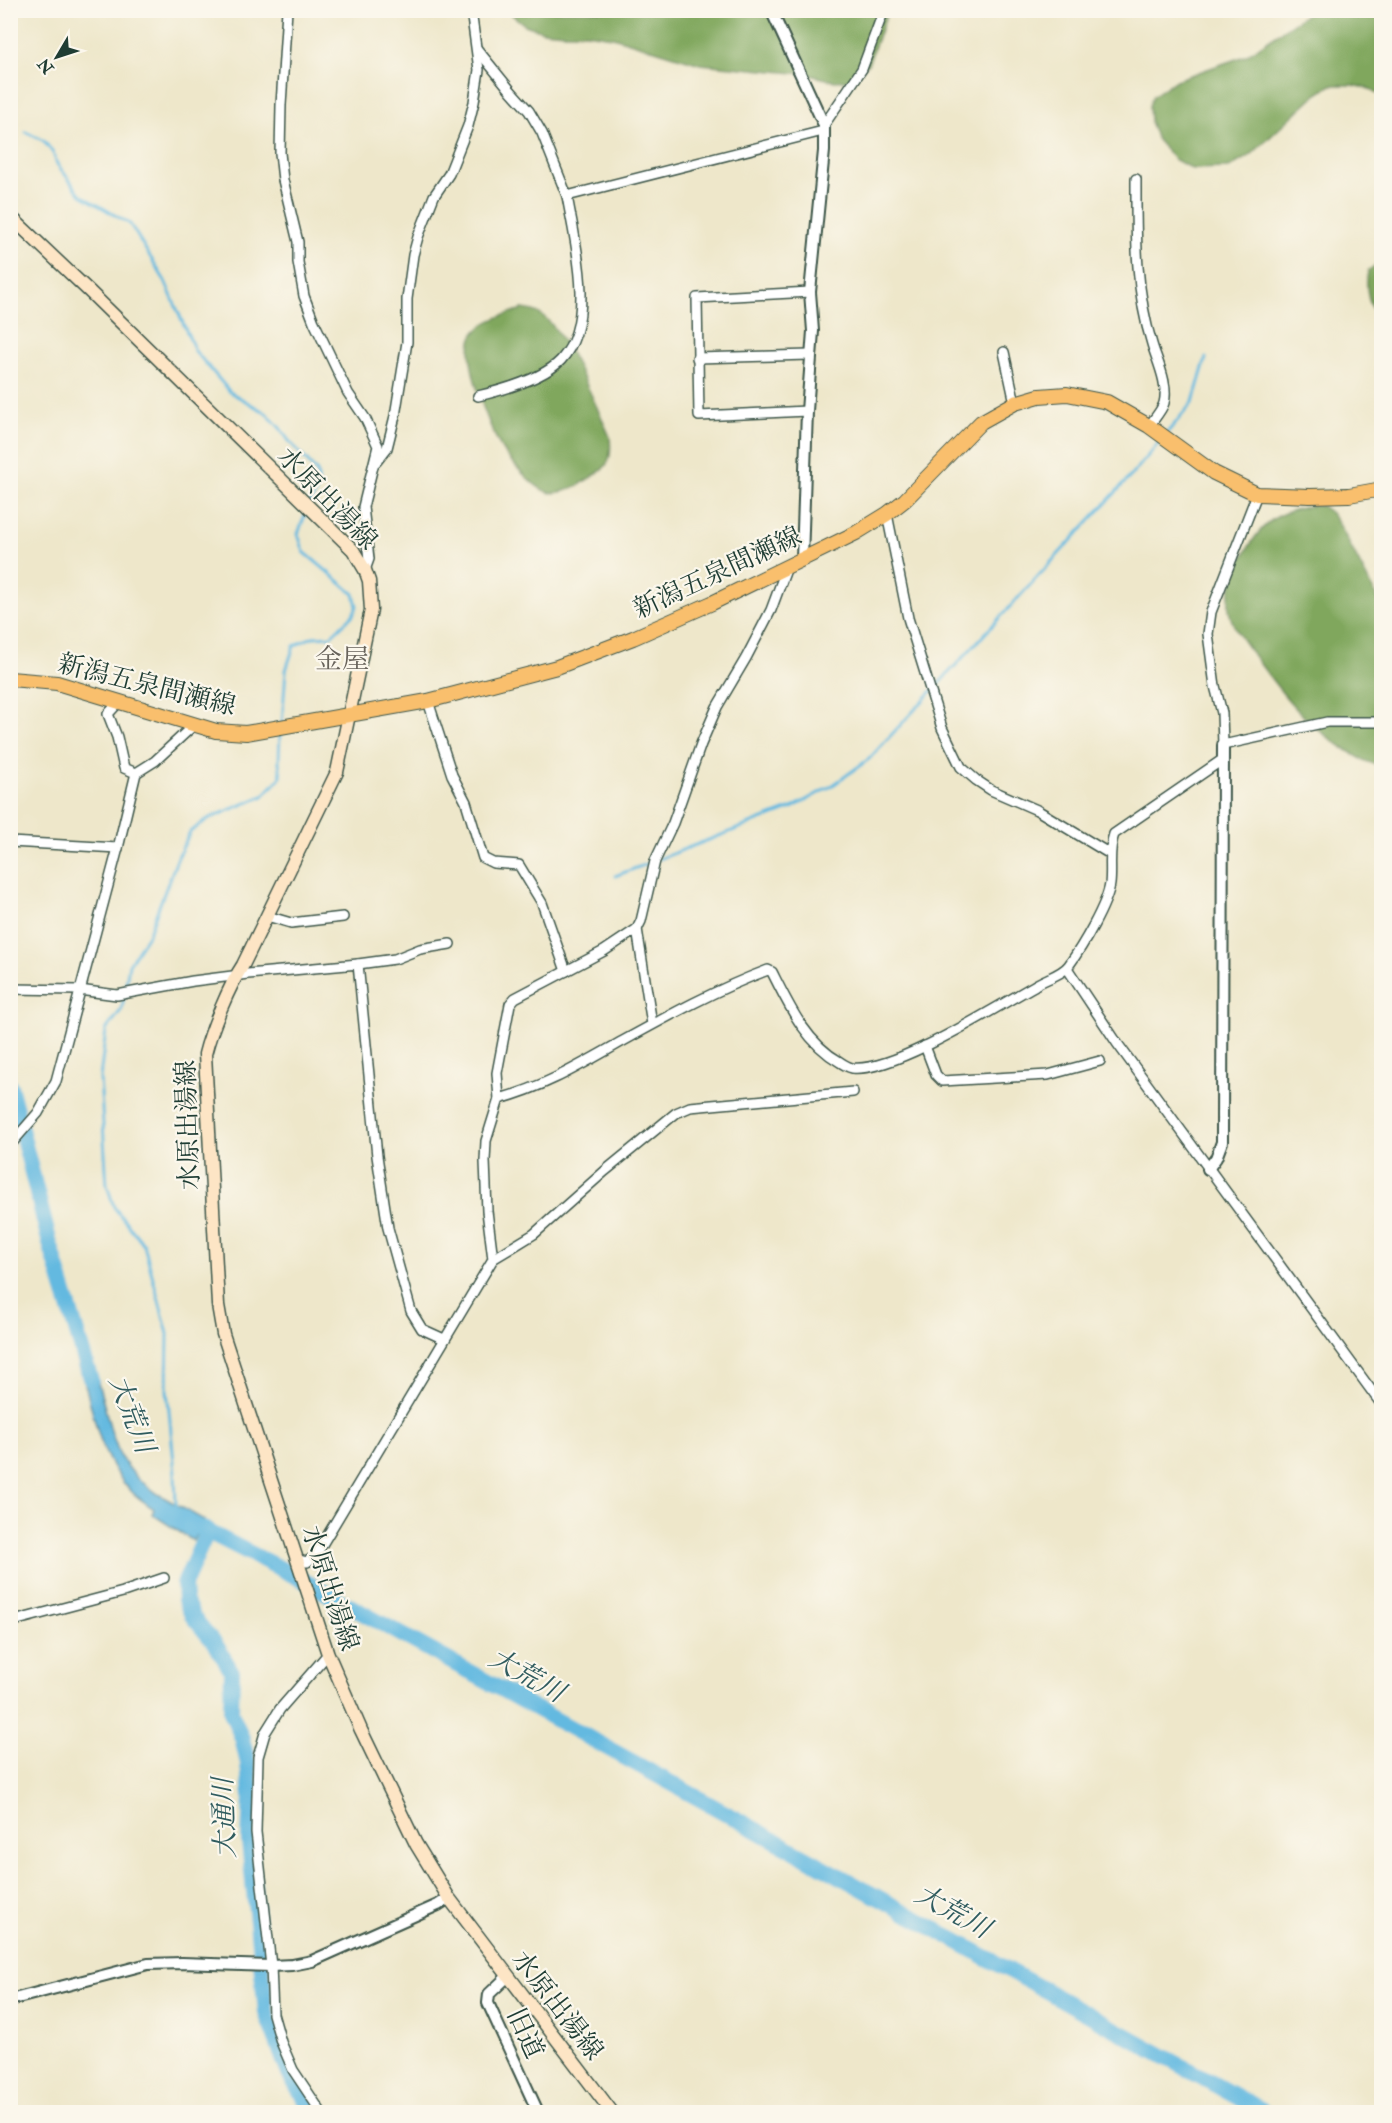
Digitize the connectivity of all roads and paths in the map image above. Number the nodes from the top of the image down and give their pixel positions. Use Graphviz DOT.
graph roads {
  1 [pos="287,10"];
  2 [pos="471,10"];
  3 [pos="771,10"];
  4 [pos="884,10"];
  5 [pos="477,48"];
  6 [pos="824,128"];
  7 [pos="1136,179"];
  8 [pos="567,196"];
  9 [pos="10,216"];
  10 [pos="810,292"];
  11 [pos="1004,352"];
  12 [pos="810,355"];
  13 [pos="697,358"];
  14 [pos="478,396"];
  15 [pos="1015,403"];
  16 [pos="807,411"];
  17 [pos="1159,433"];
  18 [pos="375,463"];
  19 [pos="1382,489"];
  20 [pos="1257,494"];
  21 [pos="887,514"];
  22 [pos="802,560"];
  23 [pos="787,567"];
  24 [pos="365,570"];
  25 [pos="10,679"];
  26 [pos="428,701"];
  27 [pos="119,702"];
  28 [pos="351,714"];
  29 [pos="1382,722"];
  30 [pos="195,724"];
  31 [pos="1223,745"];
  32 [pos="1222,760"];
  33 [pos="136,773"];
  34 [pos="10,842"];
  35 [pos="118,848"];
  36 [pos="1110,854"];
  37 [pos="267,916"];
  38 [pos="343,917"];
  39 [pos="637,929"];
  40 [pos="450,944"];
  41 [pos="358,964"];
  42 [pos="1067,968"];
  43 [pos="566,971"];
  44 [pos="236,976"];
  45 [pos="10,989"];
  46 [pos="79,990"];
  47 [pos="652,1024"];
  48 [pos="925,1046"];
  49 [pos="1100,1060"];
  50 [pos="853,1092"];
  51 [pos="499,1099"];
  52 [pos="10,1145"];
  53 [pos="1208,1169"];
  54 [pos="493,1259"];
  55 [pos="444,1339"];
  56 [pos="1382,1405"];
  57 [pos="300,1565"];
  58 [pos="164,1578"];
  59 [pos="10,1622"];
  60 [pos="328,1654"];
  61 [pos="449,1898"];
  62 [pos="270,1965"];
  63 [pos="507,1977"];
  64 [pos="10,2000"];
  65 [pos="321,2112"];
  66 [pos="538,2112"];
  67 [pos="612,2112"];
  1 -- 18 [label="street"];
  2 -- 5 [label="street"];
  3 -- 6 [label="street"];
  4 -- 6 [label="street"];
  5 -- 8 [label="street"];
  5 -- 18 [label="street"];
  6 -- 8 [label="street"];
  6 -- 10 [label="street"];
  7 -- 17 [label="street"];
  8 -- 14 [label="street"];
  9 -- 24 [label="main road, 水原出湯線"];
  10 -- 12 [label="street"];
  10 -- 13 [label="street"];
  11 -- 15 [label="street"];
  12 -- 13 [label="street"];
  12 -- 16 [label="street"];
  13 -- 16 [label="street"];
  15 -- 17 [label="main road, 新潟五泉間瀬線"];
  15 -- 21 [label="main road, 新潟五泉間瀬線"];
  16 -- 22 [label="street"];
  17 -- 20 [label="main road, 新潟五泉間瀬線"];
  18 -- 24 [label="street"];
  19 -- 20 [label="main road, 新潟五泉間瀬線"];
  20 -- 31 [label="street"];
  21 -- 22 [label="main road, 新潟五泉間瀬線"];
  21 -- 36 [label="street"];
  22 -- 23 [label="main road, 新潟五泉間瀬線"];
  23 -- 26 [label="main road, 新潟五泉間瀬線"];
  23 -- 39 [label="street"];
  24 -- 28 [label="main road, 水原出湯線"];
  25 -- 27 [label="main road, 新潟五泉間瀬線"];
  26 -- 28 [label="main road, 新潟五泉間瀬線"];
  26 -- 43 [label="street"];
  27 -- 30 [label="main road, 新潟五泉間瀬線"];
  27 -- 33 [label="street"];
  28 -- 30 [label="main road, 新潟五泉間瀬線"];
  28 -- 37 [label="main road, 水原出湯線"];
  29 -- 31 [label="street"];
  30 -- 33 [label="street"];
  31 -- 32 [label="street"];
  32 -- 36 [label="street"];
  32 -- 53 [label="street"];
  33 -- 35 [label="street"];
  34 -- 35 [label="street"];
  35 -- 46 [label="street"];
  36 -- 42 [label="street"];
  37 -- 38 [label="street"];
  37 -- 44 [label="main road, 水原出湯線"];
  39 -- 43 [label="street"];
  39 -- 47 [label="street"];
  40 -- 41 [label="street"];
  41 -- 44 [label="street"];
  41 -- 55 [label="street"];
  42 -- 48 [label="street"];
  42 -- 53 [label="street"];
  43 -- 51 [label="street"];
  44 -- 46 [label="street"];
  44 -- 57 [label="main road, 水原出湯線"];
  45 -- 46 [label="street"];
  46 -- 52 [label="street"];
  47 -- 48 [label="street"];
  47 -- 51 [label="street"];
  48 -- 49 [label="street"];
  50 -- 54 [label="street"];
  51 -- 54 [label="street"];
  53 -- 56 [label="street"];
  54 -- 55 [label="street"];
  55 -- 57 [label="street"];
  57 -- 60 [label="main road, 水原出湯線"];
  58 -- 59 [label="street"];
  60 -- 61 [label="main road, 水原出湯線"];
  60 -- 62 [label="street"];
  61 -- 62 [label="street"];
  61 -- 63 [label="main road, 水原出湯線"];
  62 -- 64 [label="street"];
  62 -- 65 [label="street"];
  63 -- 66 [label="street, 旧道"];
  63 -- 67 [label="main road, 水原出湯線"];
}
